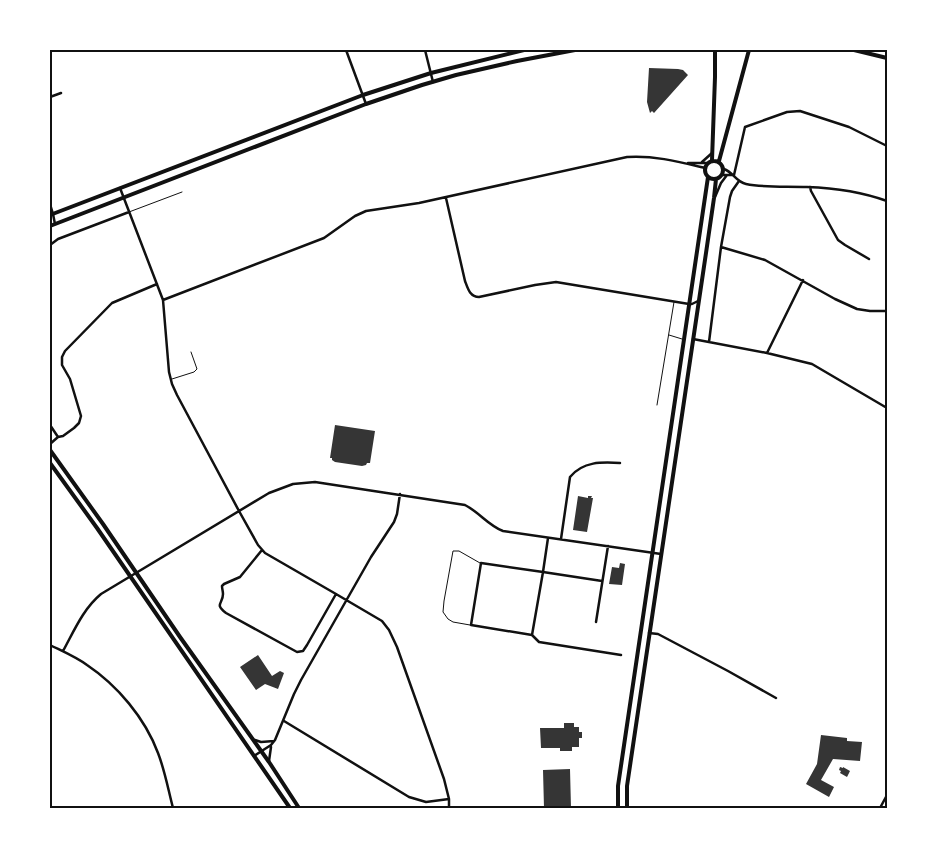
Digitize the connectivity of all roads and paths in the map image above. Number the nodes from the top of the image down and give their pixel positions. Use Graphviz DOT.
graph roads {
  1 [pos="346,50"];
  2 [pos="425,50"];
  3 [pos="524,50"];
  4 [pos="575,50"];
  5 [pos="715,50"];
  6 [pos="749,50"];
  7 [pos="854,50"];
  8 [pos="887,58"];
  9 [pos="431,73"];
  10 [pos="433,82"];
  11 [pos="61,93"];
  12 [pos="363,95"];
  13 [pos="50,97"];
  14 [pos="366,104"];
  15 [pos="887,146"];
  16 [pos="712,153"];
  17 [pos="712,160"];
  18 [pos="719,161"];
  19 [pos="684,163"];
  20 [pos="701,163"];
  21 [pos="707,164"];
  22 [pos="705,168"];
  23 [pos="724,173"];
  24 [pos="734,176"];
  25 [pos="708,177"];
  26 [pos="716,179"];
  27 [pos="739,181"];
  28 [pos="810,187"];
  29 [pos="120,188"];
  30 [pos="182,192"];
  31 [pos="124,197"];
  32 [pos="446,197"];
  33 [pos="714,198"];
  34 [pos="887,201"];
  35 [pos="50,204"];
  36 [pos="129,212"];
  37 [pos="52,215"];
  38 [pos="52,225"];
  39 [pos="50,244"];
  40 [pos="721,247"];
  41 [pos="869,260"];
  42 [pos="802,280"];
  43 [pos="156,284"];
  44 [pos="163,300"];
  45 [pos="699,300"];
  46 [pos="674,302"];
  47 [pos="689,304"];
  48 [pos="887,311"];
  49 [pos="668,334"];
  50 [pos="693,339"];
  51 [pos="684,340"];
  52 [pos="709,342"];
  53 [pos="191,352"];
  54 [pos="767,353"];
  55 [pos="171,380"];
  56 [pos="657,405"];
  57 [pos="887,408"];
  58 [pos="50,425"];
  59 [pos="58,437"];
  60 [pos="50,444"];
  61 [pos="50,450"];
  62 [pos="50,463"];
  63 [pos="620,463"];
  64 [pos="400,494"];
  65 [pos="239,511"];
  66 [pos="548,538"];
  67 [pos="561,539"];
  68 [pos="608,546"];
  69 [pos="262,550"];
  70 [pos="652,552"];
  71 [pos="661,554"];
  72 [pos="480,563"];
  73 [pos="136,572"];
  74 [pos="543,572"];
  75 [pos="129,576"];
  76 [pos="602,581"];
  77 [pos="336,594"];
  78 [pos="347,600"];
  79 [pos="596,622"];
  80 [pos="471,625"];
  81 [pos="649,633"];
  82 [pos="532,635"];
  83 [pos="50,645"];
  84 [pos="63,651"];
  85 [pos="621,655"];
  86 [pos="776,698"];
  87 [pos="226,700"];
  88 [pos="219,706"];
  89 [pos="284,722"];
  90 [pos="254,740"];
  91 [pos="275,740"];
  92 [pos="271,745"];
  93 [pos="262,752"];
  94 [pos="254,756"];
  95 [pos="269,762"];
  96 [pos="887,795"];
  97 [pos="449,799"];
  98 [pos="173,808"];
  99 [pos="290,808"];
  100 [pos="299,808"];
  101 [pos="449,808"];
  102 [pos="618,808"];
  103 [pos="627,808"];
  104 [pos="880,808"];
  1 -- 12 [label="street"];
  2 -- 9 [label="street"];
  3 -- 9 [label="street"];
  4 -- 10 [label="street"];
  5 -- 16 [label="street"];
  6 -- 18 [label="street"];
  7 -- 8 [label="street"];
  9 -- 10 [label="street"];
  9 -- 12 [label="street"];
  10 -- 14 [label="street"];
  11 -- 13 [label="street"];
  12 -- 14 [label="street"];
  12 -- 29 [label="street"];
  14 -- 31 [label="street"];
  15 -- 24 [label="street"];
  16 -- 17 [label="street"];
  16 -- 20 [label="street"];
  17 -- 18 [label="street"];
  17 -- 21 [label="street"];
  18 -- 23 [label="street"];
  19 -- 20 [label="street"];
  19 -- 22 [label="street"];
  19 -- 32 [label="street"];
  20 -- 21 [label="street"];
  21 -- 22 [label="street"];
  22 -- 25 [label="street"];
  23 -- 24 [label="street"];
  23 -- 24 [label="street"];
  23 -- 26 [label="street"];
  23 -- 33 [label="street"];
  24 -- 27 [label="street"];
  25 -- 26 [label="street"];
  25 -- 47 [label="street"];
  26 -- 33 [label="street"];
  27 -- 28 [label="street"];
  27 -- 40 [label="street"];
  28 -- 34 [label="street"];
  28 -- 41 [label="street"];
  29 -- 31 [label="street"];
  29 -- 37 [label="street"];
  30 -- 36 [label="lane"];
  31 -- 36 [label="street"];
  31 -- 38 [label="street"];
  32 -- 44 [label="street"];
  32 -- 46 [label="street"];
  33 -- 45 [label="street"];
  35 -- 37 [label="street"];
  36 -- 39 [label="street"];
  36 -- 43 [label="street"];
  37 -- 38 [label="street"];
  40 -- 42 [label="street"];
  40 -- 52 [label="street"];
  42 -- 48 [label="street"];
  42 -- 54 [label="street"];
  43 -- 44 [label="street"];
  43 -- 59 [label="street"];
  44 -- 55 [label="street"];
  45 -- 47 [label="street"];
  45 -- 50 [label="street"];
  46 -- 47 [label="street"];
  46 -- 49 [label="lane"];
  47 -- 51 [label="street"];
  49 -- 51 [label="lane"];
  49 -- 56 [label="lane"];
  50 -- 52 [label="street"];
  50 -- 71 [label="street"];
  51 -- 70 [label="street"];
  52 -- 54 [label="street"];
  53 -- 55 [label="lane"];
  54 -- 57 [label="street"];
  55 -- 65 [label="street"];
  58 -- 59 [label="street"];
  59 -- 60 [label="street"];
  61 -- 73 [label="street"];
  62 -- 75 [label="street"];
  63 -- 67 [label="street"];
  64 -- 65 [label="street"];
  64 -- 66 [label="street"];
  64 -- 78 [label="street"];
  65 -- 69 [label="street"];
  65 -- 73 [label="street"];
  66 -- 67 [label="street"];
  66 -- 74 [label="street"];
  67 -- 68 [label="street"];
  68 -- 70 [label="street"];
  68 -- 76 [label="street"];
  69 -- 77 [label="street"];
  69 -- 77 [label="street"];
  70 -- 71 [label="street"];
  70 -- 102 [label="street"];
  71 -- 81 [label="street"];
  72 -- 74 [label="street"];
  72 -- 80 [label="street"];
  72 -- 80 [label="lane"];
  73 -- 75 [label="street"];
  73 -- 87 [label="street"];
  74 -- 76 [label="street"];
  74 -- 82 [label="street"];
  75 -- 84 [label="street"];
  75 -- 88 [label="street"];
  76 -- 79 [label="street"];
  77 -- 78 [label="street"];
  78 -- 89 [label="street"];
  78 -- 97 [label="street"];
  80 -- 82 [label="street"];
  81 -- 86 [label="street"];
  81 -- 103 [label="street"];
  82 -- 85 [label="street"];
  83 -- 84 [label="street"];
  84 -- 98 [label="street"];
  87 -- 88 [label="street"];
  87 -- 90 [label="street"];
  88 -- 94 [label="street"];
  89 -- 91 [label="street"];
  89 -- 97 [label="street"];
  90 -- 91 [label="street"];
  90 -- 93 [label="street"];
  91 -- 92 [label="street"];
  92 -- 93 [label="street"];
  92 -- 95 [label="street"];
  93 -- 94 [label="street"];
  93 -- 95 [label="street"];
  94 -- 99 [label="street"];
  95 -- 100 [label="street"];
  96 -- 104 [label="street"];
  97 -- 101 [label="street"];
}
